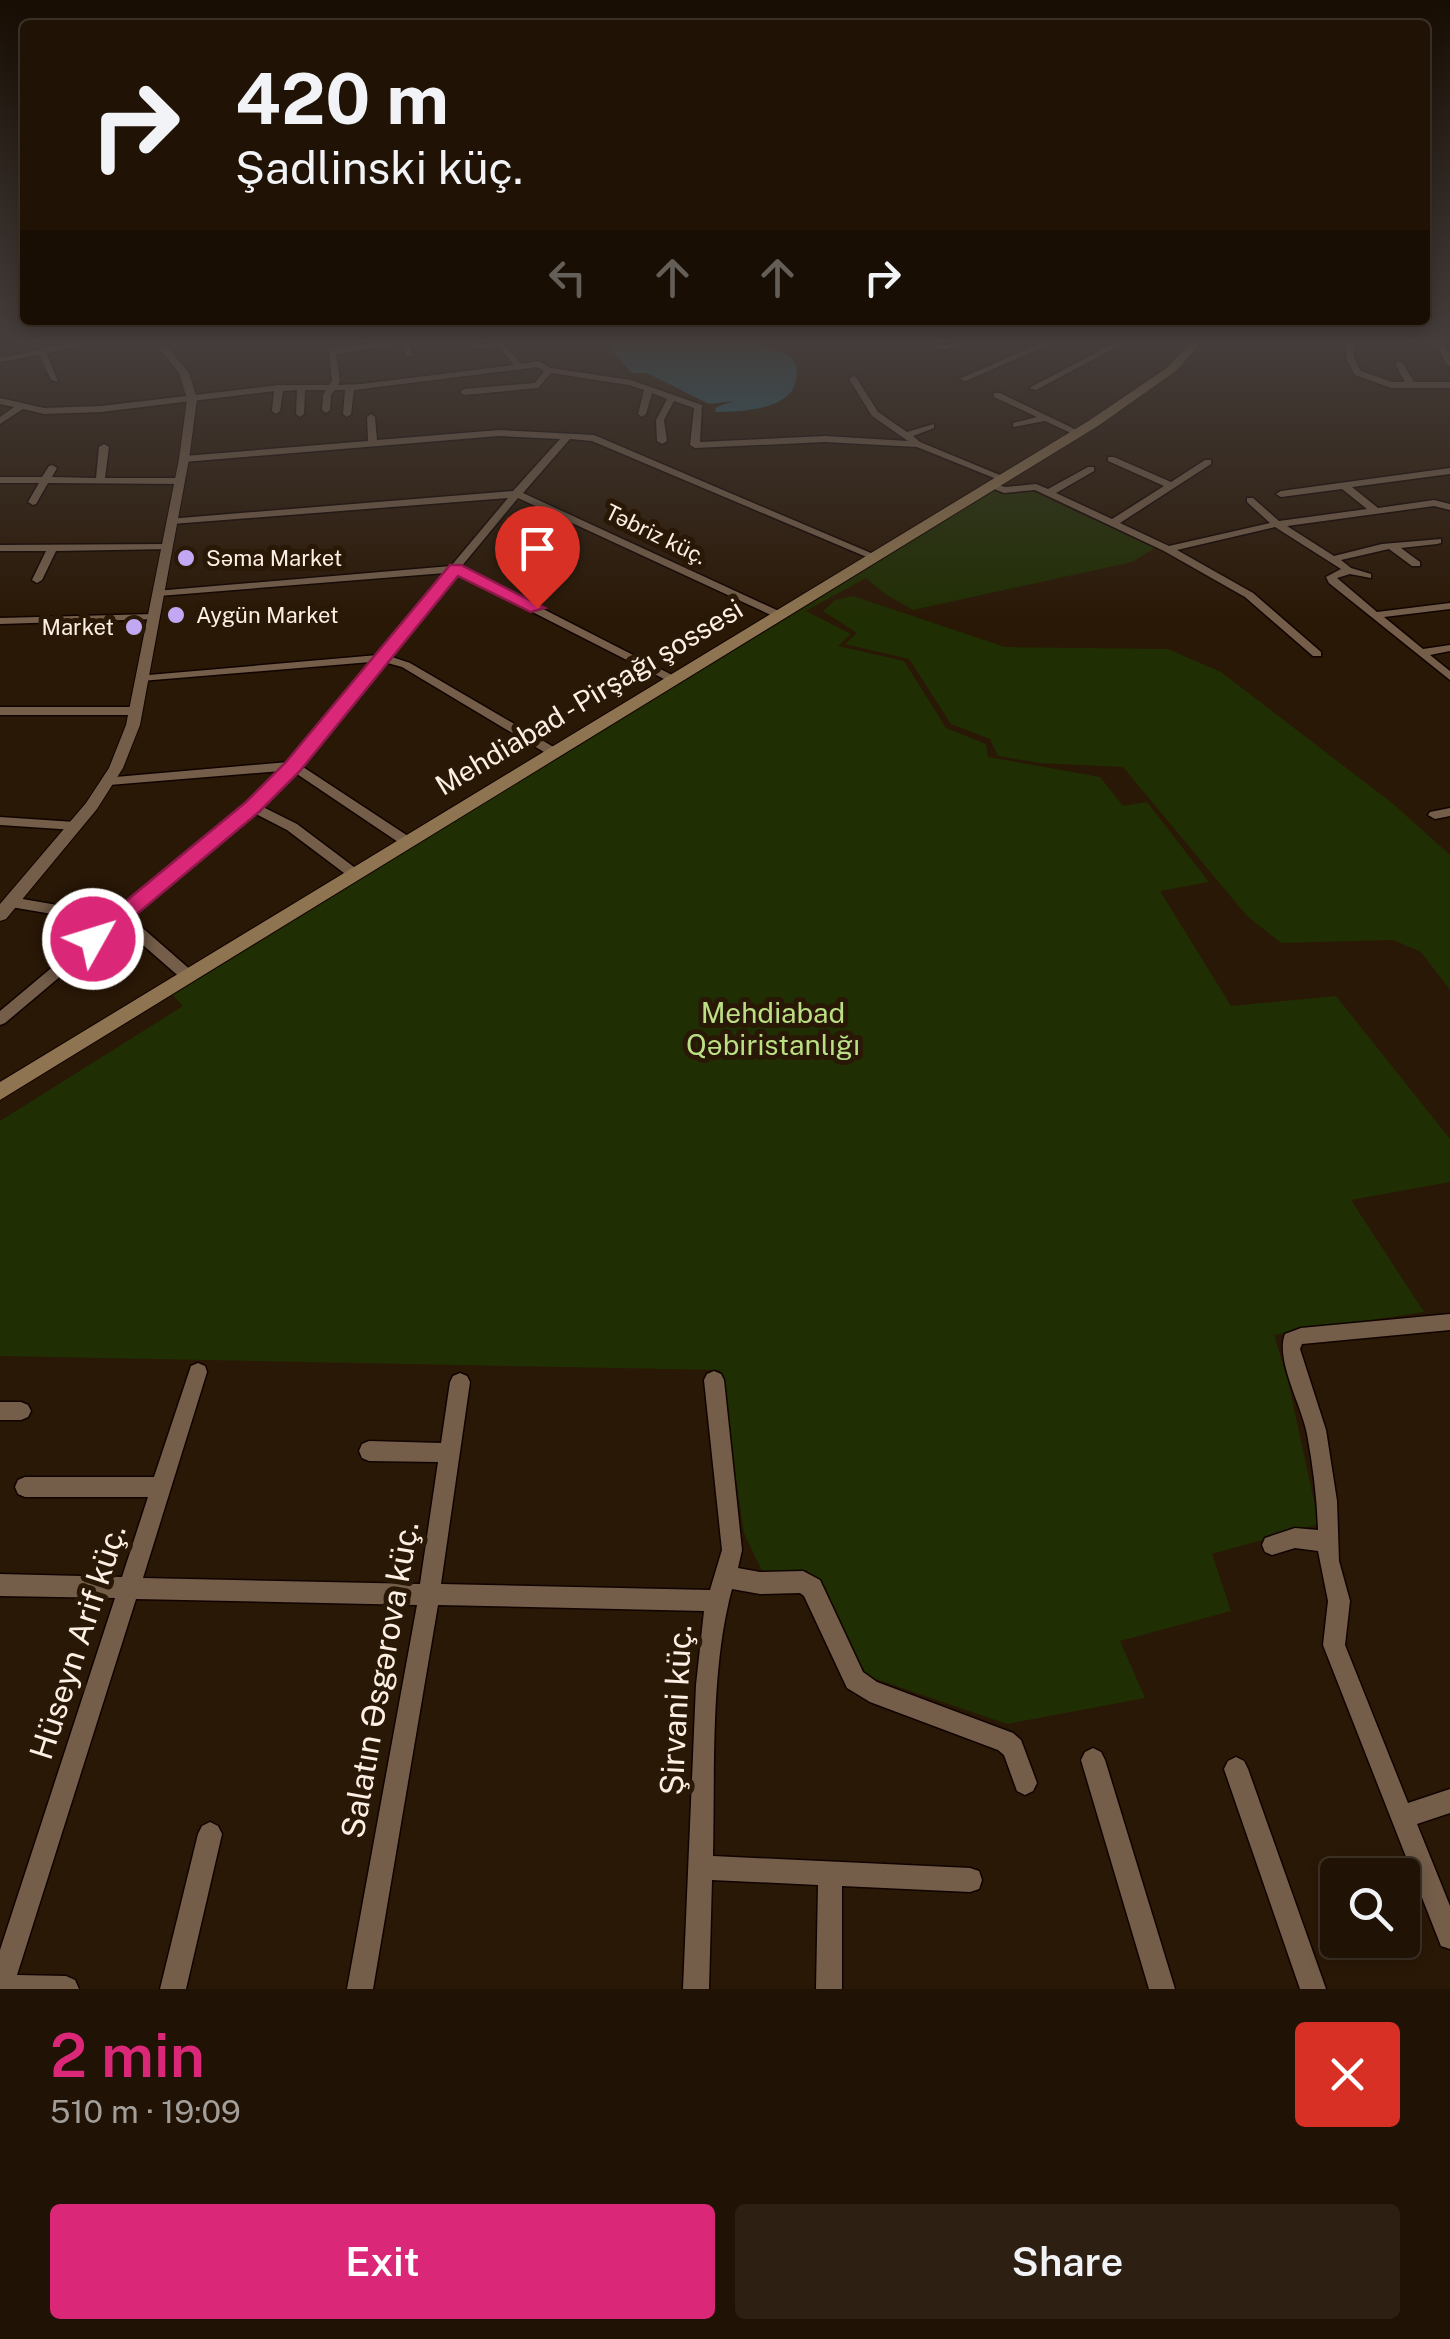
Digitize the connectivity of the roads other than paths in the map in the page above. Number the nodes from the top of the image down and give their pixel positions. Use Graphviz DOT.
graph roads {
  1 [pos="187,433"];
  2 [pos="372,433"];
  3 [pos="398,433"];
  4 [pos="661,433"];
  5 [pos="696,433"];
  6 [pos="903,433"];
  7 [pos="912,433"];
  8 [pos="1078,433"];
  9 [pos="906,435"];
  10 [pos="568,436"];
  11 [pos="417,440"];
  12 [pos="399,441"];
  13 [pos="662,441"];
  14 [pos="373,443"];
  15 [pos="918,444"];
  16 [pos="718,445"];
  17 [pos="104,447"];
  18 [pos="418,455"];
  19 [pos="184,459"];
  20 [pos="1112,459"];
  21 [pos="714,461"];
  22 [pos="1208,462"];
  23 [pos="52,468"];
  24 [pos="1091,469"];
  25 [pos="1450,471"];
  26 [pos="0,480"];
  27 [pos="46,480"];
  28 [pos="180,481"];
  29 [pos="995,481"];
  30 [pos="100,482"];
  31 [pos="1171,485"];
  32 [pos="1344,485"];
  33 [pos="1050,492"];
  34 [pos="517,494"];
  35 [pos="1281,494"];
  36 [pos="1250,500"];
  37 [pos="33,502"];
  38 [pos="1450,507"];
  39 [pos="1376,511"];
  40 [pos="172,522"];
  41 [pos="1113,523"];
  42 [pos="1278,524"];
  43 [pos="1436,541"];
  44 [pos="1393,546"];
  45 [pos="168,547"];
  46 [pos="0,548"];
  47 [pos="52,548"];
  48 [pos="1168,549"];
  49 [pos="873,556"];
  50 [pos="1334,559"];
  51 [pos="1416,564"];
  52 [pos="456,569"];
  53 [pos="1347,570"];
  54 [pos="1367,576"];
  55 [pos="37,580"];
  56 [pos="159,593"];
  57 [pos="1450,606"];
  58 [pos="778,614"];
  59 [pos="1376,615"];
  60 [pos="154,617"];
  61 [pos="0,620"];
  62 [pos="1450,648"];
  63 [pos="1420,652"];
  64 [pos="1317,654"];
  65 [pos="384,658"];
  66 [pos="1448,673"];
  67 [pos="141,678"];
  68 [pos="672,679"];
  69 [pos="0,711"];
  70 [pos="135,712"];
  71 [pos="553,752"];
  72 [pos="293,766"];
  73 [pos="109,780"];
  74 [pos="253,807"];
  75 [pos="0,821"];
  76 [pos="75,826"];
  77 [pos="406,841"];
  78 [pos="353,874"];
  79 [pos="11,902"];
  80 [pos="0,916"];
  81 [pos="116,920"];
  82 [pos="188,976"];
  83 [pos="0,1020"];
  84 [pos="0,1092"];
  85 [pos="1450,1322"];
  86 [pos="198,1372"];
  87 [pos="714,1380"];
  88 [pos="460,1382"];
  89 [pos="0,1411"];
  90 [pos="21,1411"];
  91 [pos="369,1451"];
  92 [pos="450,1453"];
  93 [pos="24,1487"];
  94 [pos="161,1487"];
  95 [pos="1327,1541"];
  96 [pos="1272,1545"];
  97 [pos="727,1576"];
  98 [pos="0,1585"];
  99 [pos="130,1588"];
  100 [pos="429,1597"];
  101 [pos="717,1601"];
  102 [pos="1093,1760"];
  103 [pos="1236,1770"];
  104 [pos="1025,1783"];
  105 [pos="1450,1801"];
  106 [pos="1401,1817"];
  107 [pos="210,1834"];
  108 [pos="700,1867"];
  109 [pos="830,1873"];
  110 [pos="970,1880"];
  111 [pos="1450,1937"];
  112 [pos="0,1987"];
  113 [pos="66,1989"];
  114 [pos="173,1989"];
  115 [pos="360,1989"];
  116 [pos="696,1989"];
  117 [pos="829,1989"];
  118 [pos="1162,1989"];
  119 [pos="1314,1989"];
  1 -- 19 [label="street"];
  2 -- 14 [label="street"];
  3 -- 12 [label="street"];
  4 -- 13 [label="street"];
  5 -- 16 [label="street"];
  6 -- 9 [label="street"];
  7 -- 9 [label="street"];
  8 -- 29 [label="main road, Mehdiabad - Pirşağı şossesi"];
  9 -- 15 [label="street"];
  10 -- 11 [label="street"];
  10 -- 34 [label="street"];
  10 -- 49 [label="street"];
  11 -- 12 [label="street"];
  11 -- 18 [label="street"];
  12 -- 14 [label="street"];
  14 -- 19 [label="street"];
  15 -- 16 [label="street"];
  15 -- 29 [label="street"];
  16 -- 21 [label="street"];
  17 -- 30 [label="street"];
  19 -- 28 [label="street"];
  20 -- 31 [label="street"];
  22 -- 31 [label="street"];
  23 -- 27 [label="street"];
  24 -- 33 [label="street"];
  25 -- 32 [label="street"];
  26 -- 27 [label="street"];
  27 -- 30 [label="street"];
  27 -- 37 [label="street"];
  28 -- 30 [label="street"];
  28 -- 40 [label="street"];
  29 -- 33 [label="street"];
  29 -- 49 [label="main road, Mehdiabad - Pirşağı şossesi"];
  31 -- 41 [label="street"];
  32 -- 35 [label="street"];
  32 -- 39 [label="street"];
  33 -- 41 [label="street"];
  34 -- 40 [label="street"];
  34 -- 52 [label="street"];
  34 -- 58 [label="street, Təbriz küç."];
  36 -- 42 [label="street"];
  38 -- 39 [label="street"];
  39 -- 42 [label="street"];
  40 -- 45 [label="street"];
  41 -- 48 [label="street"];
  42 -- 48 [label="street"];
  42 -- 50 [label="street"];
  43 -- 44 [label="street"];
  44 -- 50 [label="street"];
  44 -- 51 [label="street"];
  45 -- 47 [label="street"];
  45 -- 56 [label="street"];
  46 -- 47 [label="street"];
  47 -- 55 [label="street"];
  48 -- 64 [label="street"];
  49 -- 58 [label="main road, Mehdiabad - Pirşağı şossesi"];
  50 -- 53 [label="street"];
  52 -- 56 [label="street"];
  52 -- 65 [label="street"];
  52 -- 68 [label="street"];
  53 -- 54 [label="street"];
  53 -- 59 [label="street"];
  56 -- 60 [label="street"];
  57 -- 59 [label="street"];
  58 -- 68 [label="main road, Mehdiabad - Pirşağı şossesi"];
  59 -- 63 [label="street"];
  60 -- 61 [label="street"];
  60 -- 67 [label="street"];
  62 -- 63 [label="street"];
  63 -- 66 [label="street"];
  65 -- 67 [label="street"];
  65 -- 71 [label="street"];
  65 -- 72 [label="street"];
  67 -- 70 [label="street"];
  68 -- 71 [label="main road, Mehdiabad - Pirşağı şossesi"];
  69 -- 70 [label="street"];
  70 -- 73 [label="street"];
  71 -- 77 [label="main road, Mehdiabad - Pirşağı şossesi"];
  72 -- 73 [label="street"];
  72 -- 74 [label="street"];
  72 -- 77 [label="street"];
  73 -- 76 [label="street"];
  74 -- 78 [label="street"];
  74 -- 81 [label="street"];
  75 -- 76 [label="street"];
  76 -- 79 [label="street"];
  77 -- 78 [label="main road, Mehdiabad - Pirşağı şossesi"];
  78 -- 82 [label="main road, Mehdiabad - Pirşağı şossesi"];
  79 -- 80 [label="street"];
  79 -- 81 [label="street"];
  81 -- 82 [label="street"];
  81 -- 83 [label="street"];
  82 -- 84 [label="main road, Mehdiabad - Pirşağı şossesi"];
  85 -- 95 [label="street"];
  86 -- 94 [label="street, Hüseyn Arif küç."];
  87 -- 97 [label="street, Şirvani küç."];
  88 -- 92 [label="street, Salatın Əsgərova küç."];
  89 -- 90 [label="street"];
  91 -- 92 [label="street"];
  92 -- 100 [label="street, Salatın Əsgərova küç."];
  93 -- 94 [label="street"];
  94 -- 99 [label="street, Hüseyn Arif küç."];
  95 -- 96 [label="street"];
  95 -- 106 [label="street"];
  97 -- 101 [label="street, Şirvani küç."];
  97 -- 104 [label="street"];
  98 -- 99 [label="street"];
  99 -- 100 [label="street"];
  99 -- 112 [label="street, Hüseyn Arif küç."];
  100 -- 101 [label="street"];
  100 -- 115 [label="street, Salatın Əsgərova küç."];
  101 -- 108 [label="street, Şirvani küç."];
  102 -- 118 [label="street"];
  103 -- 119 [label="street"];
  105 -- 106 [label="street"];
  106 -- 111 [label="street"];
  107 -- 114 [label="street"];
  108 -- 109 [label="street"];
  108 -- 116 [label="street, Şirvani küç."];
  109 -- 110 [label="street"];
  109 -- 117 [label="street"];
  112 -- 113 [label="street"];
}
